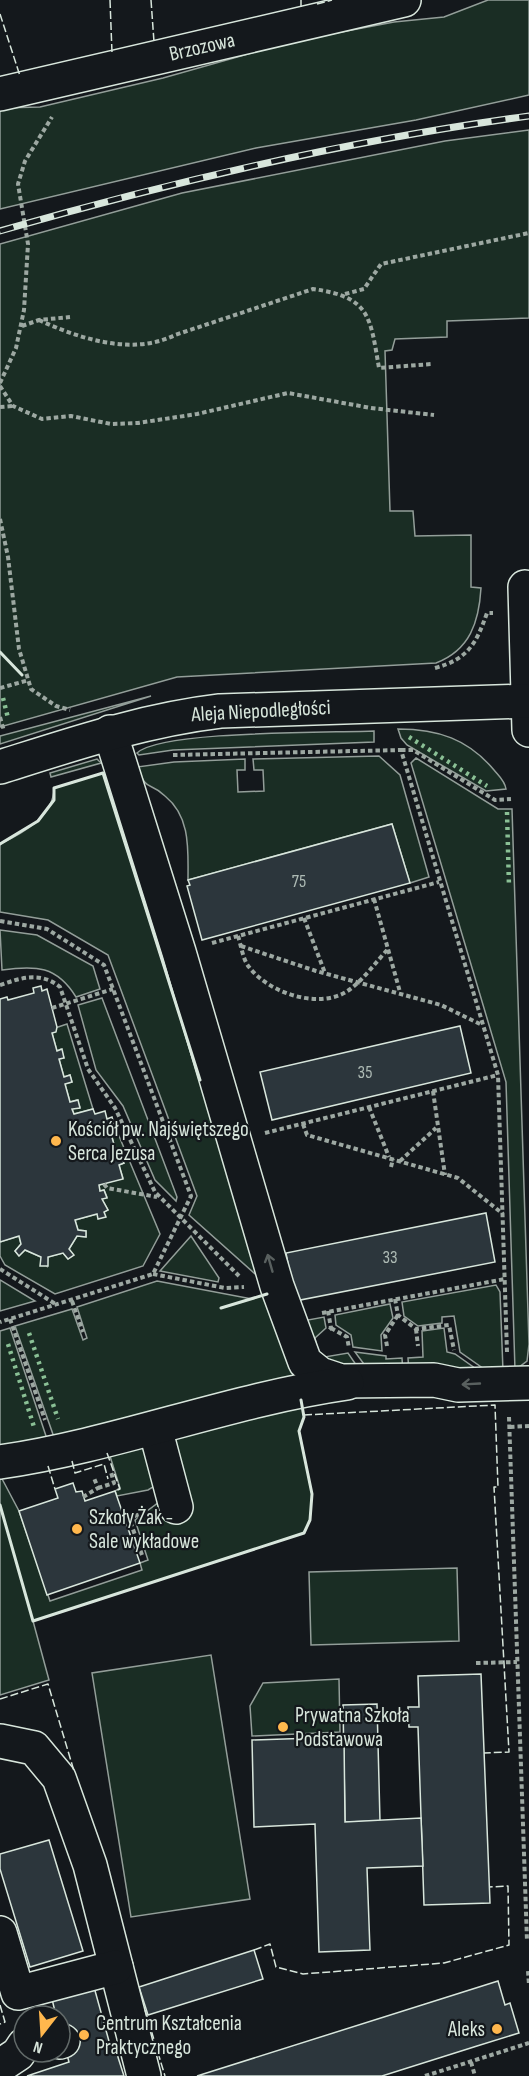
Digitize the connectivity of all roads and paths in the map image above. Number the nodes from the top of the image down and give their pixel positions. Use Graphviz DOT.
graph roads {
  1 [pos="404,0"];
  2 [pos="64,79"];
  3 [pos="0,94"];
  4 [pos="529,233"];
  5 [pos="344,295"];
  6 [pos="70,317"];
  7 [pos="39,320"];
  8 [pos="22,326"];
  9 [pos="432,364"];
  10 [pos="0,385"];
  11 [pos="13,406"];
  12 [pos="0,407"];
  13 [pos="434,415"];
  14 [pos="0,519"];
  15 [pos="525,586"];
  16 [pos="493,613"];
  17 [pos="428,670"];
  18 [pos="29,680"];
  19 [pos="0,688"];
  20 [pos="74,711"];
  21 [pos="529,711"];
  22 [pos="0,717"];
  23 [pos="4,731"];
  24 [pos="110,732"];
  25 [pos="401,750"];
  26 [pos="172,755"];
  27 [pos="0,767"];
  28 [pos="511,799"];
  29 [pos="439,882"];
  30 [pos="374,899"];
  31 [pos="304,918"];
  32 [pos="0,921"];
  33 [pos="238,936"];
  34 [pos="241,946"];
  35 [pos="388,949"];
  36 [pos="179,952"];
  37 [pos="324,973"];
  38 [pos="357,981"];
  39 [pos="0,985"];
  40 [pos="113,989"];
  41 [pos="400,992"];
  42 [pos="66,1003"];
  43 [pos="52,1008"];
  44 [pos="483,1025"];
  45 [pos="498,1075"];
  46 [pos="432,1091"];
  47 [pos="369,1107"];
  48 [pos="303,1124"];
  49 [pos="436,1128"];
  50 [pos="236,1143"];
  51 [pos="391,1159"];
  52 [pos="400,1161"];
  53 [pos="392,1167"];
  54 [pos="445,1175"];
  55 [pos="104,1184"];
  56 [pos="158,1197"];
  57 [pos="503,1214"];
  58 [pos="181,1217"];
  59 [pos="0,1269"];
  60 [pos="153,1274"];
  61 [pos="505,1279"];
  62 [pos="394,1299"];
  63 [pos="72,1301"];
  64 [pos="57,1305"];
  65 [pos="398,1315"];
  66 [pos="10,1319"];
  67 [pos="289,1319"];
  68 [pos="0,1322"];
  69 [pos="331,1328"];
  70 [pos="416,1329"];
  71 [pos="83,1332"];
  72 [pos="349,1349"];
  73 [pos="418,1353"];
  74 [pos="388,1354"];
  75 [pos="511,1375"];
  76 [pos="351,1382"];
  77 [pos="509,1416"];
  78 [pos="510,1426"];
  79 [pos="529,1426"];
  80 [pos="155,1428"];
  81 [pos="56,1453"];
  82 [pos="0,1462"];
  83 [pos="176,1507"];
  84 [pos="129,1518"];
  85 [pos="142,1555"];
  86 [pos="518,1662"];
  87 [pos="476,1663"];
  88 [pos="0,1741"];
  89 [pos="523,1830"];
  90 [pos="529,1830"];
  91 [pos="0,1933"];
  92 [pos="527,1941"];
  93 [pos="116,1967"];
  94 [pos="528,1971"];
  95 [pos="529,1985"];
  96 [pos="21,2004"];
  97 [pos="529,2043"];
  98 [pos="471,2062"];
  99 [pos="144,2076"];
  100 [pos="425,2076"];
  101 [pos="475,2076"];
  1 -- 2 [label="street, Brzozowa"];
  2 -- 3 [label="street, Brzozowa"];
  2 -- 8 [label="path"];
  4 -- 5 [label="path"];
  5 -- 7 [label="path"];
  5 -- 9 [label="path"];
  6 -- 7 [label="path"];
  7 -- 8 [label="path"];
  8 -- 10 [label="path"];
  10 -- 11 [label="path"];
  11 -- 12 [label="path"];
  11 -- 13 [label="path"];
  14 -- 18 [label="path"];
  15 -- 21 [label="street"];
  16 -- 17 [label="path"];
  18 -- 19 [label="path"];
  18 -- 20 [label="path"];
  21 -- 24 [label="street, Aleja Niepodległości"];
  22 -- 23 [label="path"];
  24 -- 27 [label="street, Aleja Niepodległości"];
  24 -- 36 [label="street"];
  25 -- 26 [label="path"];
  25 -- 28 [label="path"];
  25 -- 29 [label="path"];
  29 -- 30 [label="path"];
  29 -- 44 [label="path"];
  30 -- 31 [label="path"];
  30 -- 35 [label="path"];
  31 -- 33 [label="path"];
  31 -- 37 [label="path"];
  32 -- 40 [label="path"];
  33 -- 34 [label="path"];
  33 -- 36 [label="path"];
  34 -- 37 [label="path"];
  34 -- 38 [label="path"];
  35 -- 38 [label="path"];
  35 -- 41 [label="path"];
  36 -- 50 [label="street"];
  37 -- 38 [label="path"];
  38 -- 41 [label="path"];
  39 -- 42 [label="path"];
  40 -- 42 [label="path"];
  40 -- 58 [label="path"];
  41 -- 44 [label="path"];
  42 -- 43 [label="path"];
  42 -- 56 [label="path"];
  44 -- 45 [label="path"];
  45 -- 46 [label="path"];
  45 -- 57 [label="path"];
  46 -- 47 [label="path"];
  46 -- 49 [label="path"];
  47 -- 48 [label="path"];
  47 -- 51 [label="path"];
  48 -- 50 [label="path"];
  48 -- 51 [label="path"];
  49 -- 52 [label="path"];
  49 -- 54 [label="path"];
  67 -- 50 [label="street, one-way"];
  51 -- 52 [label="path"];
  51 -- 53 [label="path"];
  52 -- 54 [label="path"];
  54 -- 57 [label="path"];
  55 -- 56 [label="path"];
  56 -- 58 [label="path"];
  57 -- 61 [label="path"];
  58 -- 60 [label="path"];
  58 -- 60 [label="path"];
  59 -- 64 [label="path"];
  60 -- 63 [label="path"];
  61 -- 62 [label="path"];
  61 -- 75 [label="path"];
  62 -- 65 [label="path"];
  62 -- 67 [label="path"];
  63 -- 64 [label="path"];
  63 -- 71 [label="path"];
  64 -- 66 [label="path"];
  65 -- 70 [label="path"];
  65 -- 74 [label="path"];
  66 -- 68 [label="path"];
  66 -- 81 [label="path"];
  67 -- 76 [label="street"];
  69 -- 72 [label="path"];
  70 -- 73 [label="path"];
  70 -- 75 [label="path"];
  75 -- 76 [label="street, one-way"];
  76 -- 80 [label="street"];
  77 -- 78 [label="path"];
  78 -- 79 [label="path"];
  78 -- 86 [label="path"];
  80 -- 81 [label="street"];
  80 -- 83 [label="street"];
  81 -- 82 [label="street"];
  84 -- 85 [label="path"];
  86 -- 87 [label="path"];
  86 -- 89 [label="path"];
  88 -- 93 [label="street"];
  89 -- 90 [label="path"];
  89 -- 92 [label="path"];
  91 -- 96 [label="street"];
  93 -- 96 [label="street"];
  93 -- 99 [label="street"];
  94 -- 95 [label="path"];
  97 -- 98 [label="path"];
  98 -- 100 [label="path"];
  98 -- 101 [label="path"];
}
